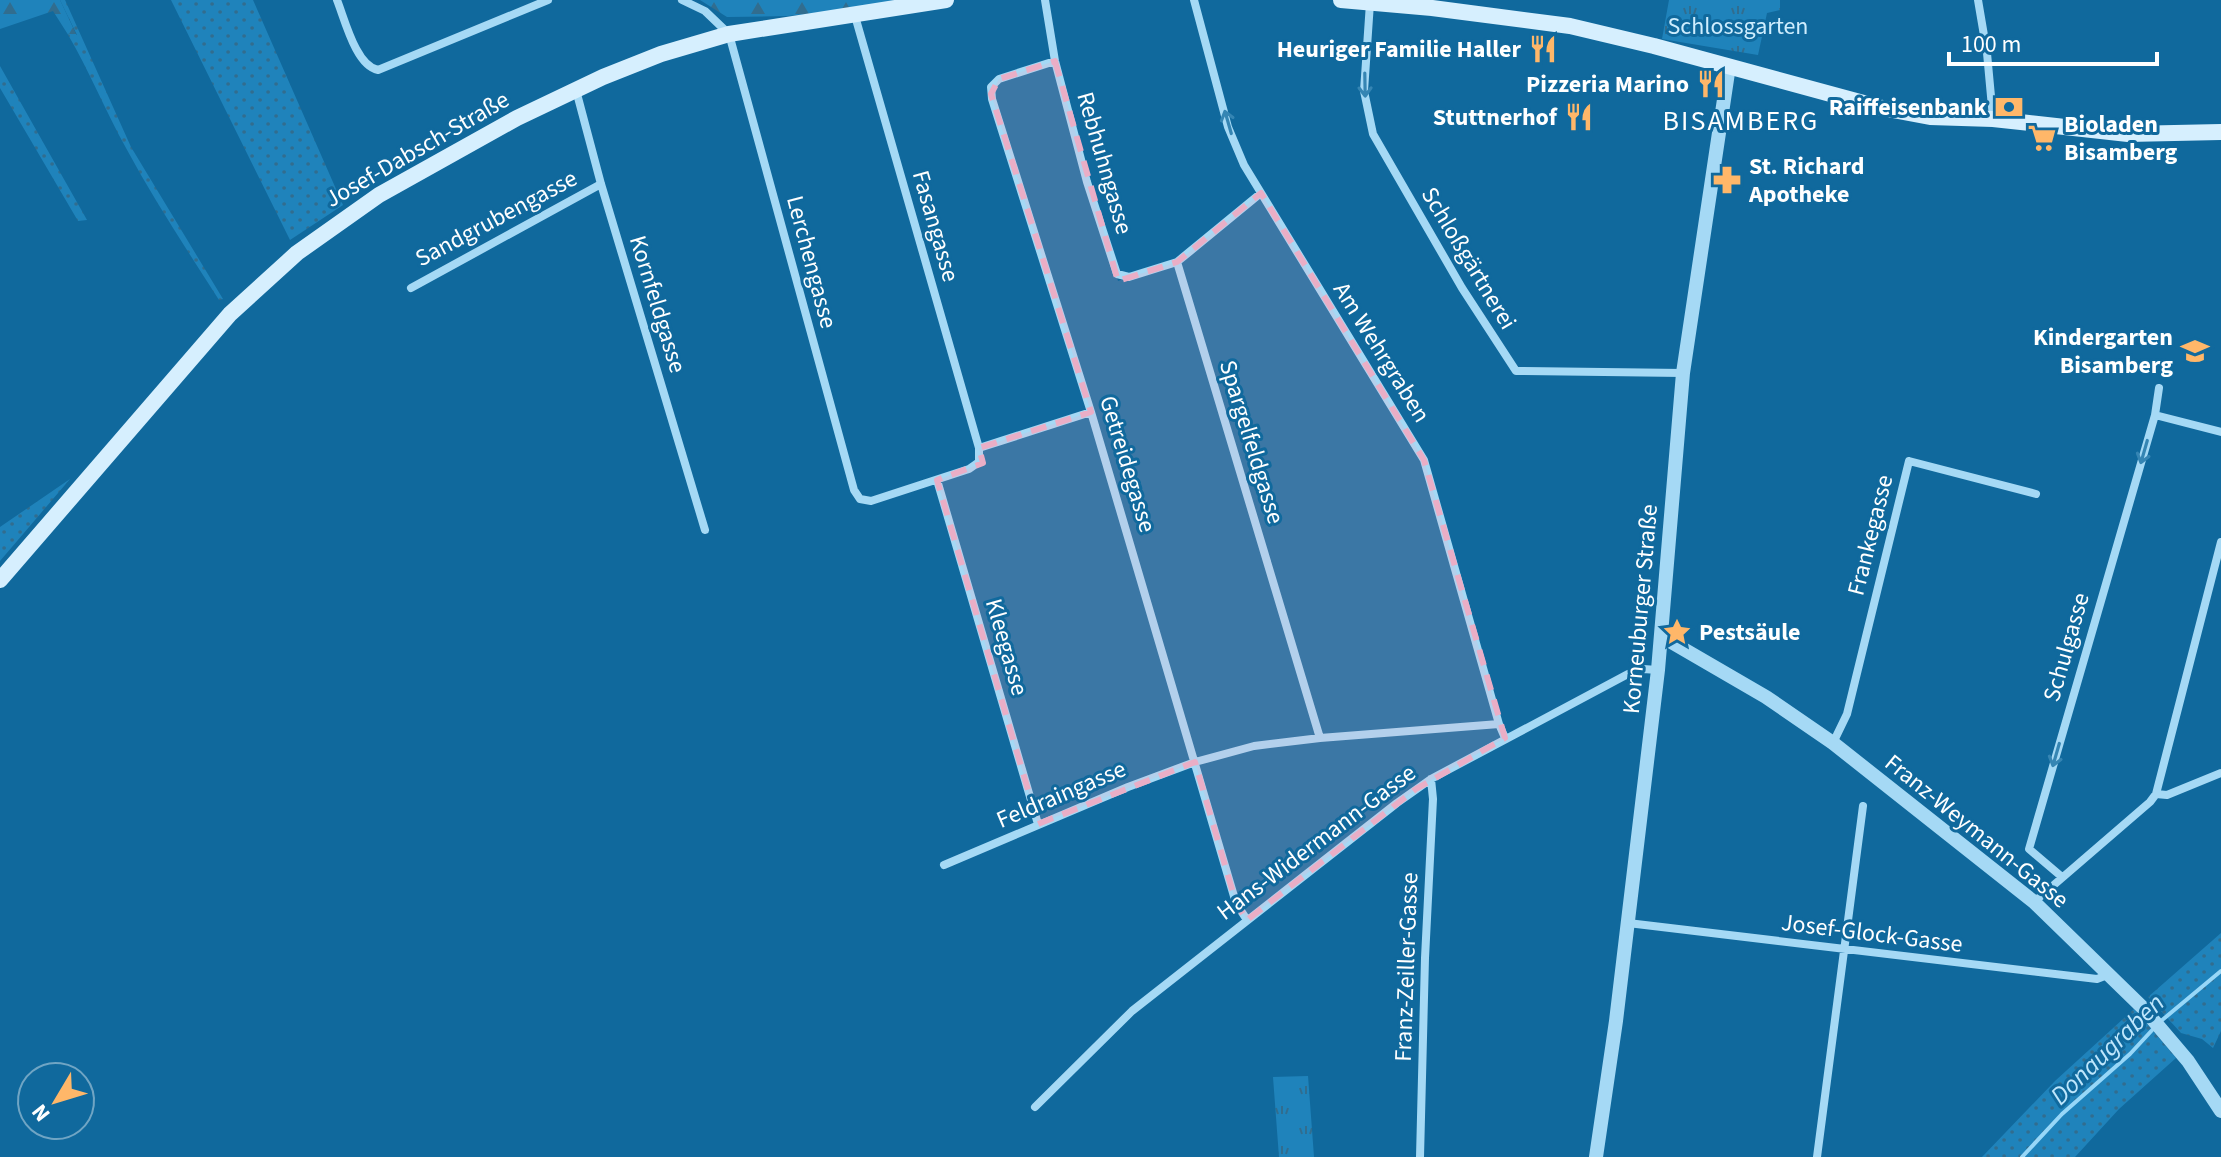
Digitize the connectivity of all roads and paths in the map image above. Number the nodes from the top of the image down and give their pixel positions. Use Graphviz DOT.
graph roads {
  1 [pos="337,0"];
  2 [pos="548,0"];
  3 [pos="682,0"];
  4 [pos="946,0"];
  5 [pos="1045,0"];
  6 [pos="1194,0"];
  7 [pos="1341,0"];
  8 [pos="1978,0"];
  9 [pos="1370,3"];
  10 [pos="855,16"];
  11 [pos="729,34"];
  12 [pos="1055,61"];
  13 [pos="1729,66"];
  14 [pos="576,90"];
  15 [pos="1993,119"];
  16 [pos="2221,132"];
  17 [pos="601,184"];
  18 [pos="1261,193"];
  19 [pos="1177,262"];
  20 [pos="411,288"];
  21 [pos="1683,373"];
  22 [pos="2159,388"];
  23 [pos="1091,412"];
  24 [pos="2155,415"];
  25 [pos="2221,432"];
  26 [pos="979,448"];
  27 [pos="937,480"];
  28 [pos="2036,494"];
  29 [pos="705,530"];
  30 [pos="2221,542"];
  31 [pos="0,580"];
  32 [pos="1661,636"];
  33 [pos="1658,670"];
  34 [pos="1499,724"];
  35 [pos="1320,738"];
  36 [pos="1505,738"];
  37 [pos="1833,743"];
  38 [pos="1195,762"];
  39 [pos="2221,773"];
  40 [pos="1431,779"];
  41 [pos="2156,794"];
  42 [pos="1863,806"];
  43 [pos="1038,824"];
  44 [pos="944,865"];
  45 [pos="2062,877"];
  46 [pos="2034,902"];
  47 [pos="1247,920"];
  48 [pos="1628,923"];
  49 [pos="1845,950"];
  50 [pos="2111,974"];
  51 [pos="1035,1107"];
  52 [pos="2221,1111"];
  53 [pos="1420,1157"];
  54 [pos="1596,1157"];
  55 [pos="1817,1157"];
  1 -- 2 [label="street"];
  3 -- 11 [label="street"];
  4 -- 10 [label="main road, Josef-Dabsch-Straße"];
  5 -- 12 [label="street, Rebhuhngasse"];
  18 -- 6 [label="street, Am Wehrgraben, one-way"];
  7 -- 9 [label="main road"];
  8 -- 15 [label="street"];
  9 -- 13 [label="main road"];
  9 -- 21 [label="street, Schloßgärtnerei, one-way"];
  10 -- 11 [label="main road, Josef-Dabsch-Straße"];
  10 -- 26 [label="street, Fasangasse"];
  11 -- 14 [label="main road, Josef-Dabsch-Straße"];
  11 -- 27 [label="street, Lerchengasse"];
  12 -- 19 [label="street, Rebhuhngasse"];
  12 -- 23 [label="street, Getreidegasse"];
  13 -- 15 [label="main road"];
  13 -- 21 [label="street, Korneuburger Straße"];
  14 -- 17 [label="street, Kornfeldgasse"];
  14 -- 31 [label="main road, Josef-Dabsch-Straße"];
  15 -- 16 [label="main road"];
  17 -- 20 [label="street, Sandgrubengasse"];
  17 -- 29 [label="street, Kornfeldgasse"];
  18 -- 19 [label="street"];
  18 -- 34 [label="street, Am Wehrgraben"];
  19 -- 35 [label="street, Spargelfeldgasse"];
  21 -- 32 [label="street, Korneuburger Straße"];
  22 -- 24 [label="street, Schulgasse"];
  23 -- 26 [label="street"];
  23 -- 38 [label="street, Getreidegasse"];
  24 -- 25 [label="street"];
  24 -- 45 [label="street, Schulgasse, one-way"];
  26 -- 27 [label="street"];
  27 -- 43 [label="street, Kleegasse"];
  28 -- 37 [label="street, Frankegasse"];
  30 -- 41 [label="street"];
  32 -- 33 [label="street, Korneuburger Straße"];
  32 -- 37 [label="street, Franz-Weymann-Gasse"];
  33 -- 36 [label="street, Hans-Widermann-Gasse"];
  33 -- 48 [label="street, Korneuburger Straße"];
  34 -- 35 [label="street"];
  34 -- 36 [label="street, Am Wehrgraben"];
  35 -- 38 [label="street"];
  36 -- 40 [label="street, Hans-Widermann-Gasse"];
  37 -- 46 [label="street, Franz-Weymann-Gasse"];
  38 -- 43 [label="street, Feldraingasse"];
  38 -- 47 [label="street, Getreidegasse"];
  39 -- 41 [label="street"];
  40 -- 47 [label="street, Hans-Widermann-Gasse"];
  40 -- 53 [label="street, Franz-Zeiller-Gasse"];
  41 -- 45 [label="street"];
  42 -- 49 [label="street"];
  43 -- 44 [label="street, Feldraingasse"];
  45 -- 46 [label="street"];
  46 -- 50 [label="street, Franz-Weymann-Gasse"];
  47 -- 51 [label="street, Hans-Widermann-Gasse"];
  48 -- 49 [label="street, Josef-Glock-Gasse"];
  48 -- 54 [label="street, Korneuburger Straße"];
  49 -- 50 [label="street, Josef-Glock-Gasse"];
  49 -- 55 [label="street"];
  50 -- 52 [label="street, Franz-Weymann-Gasse"];
}
